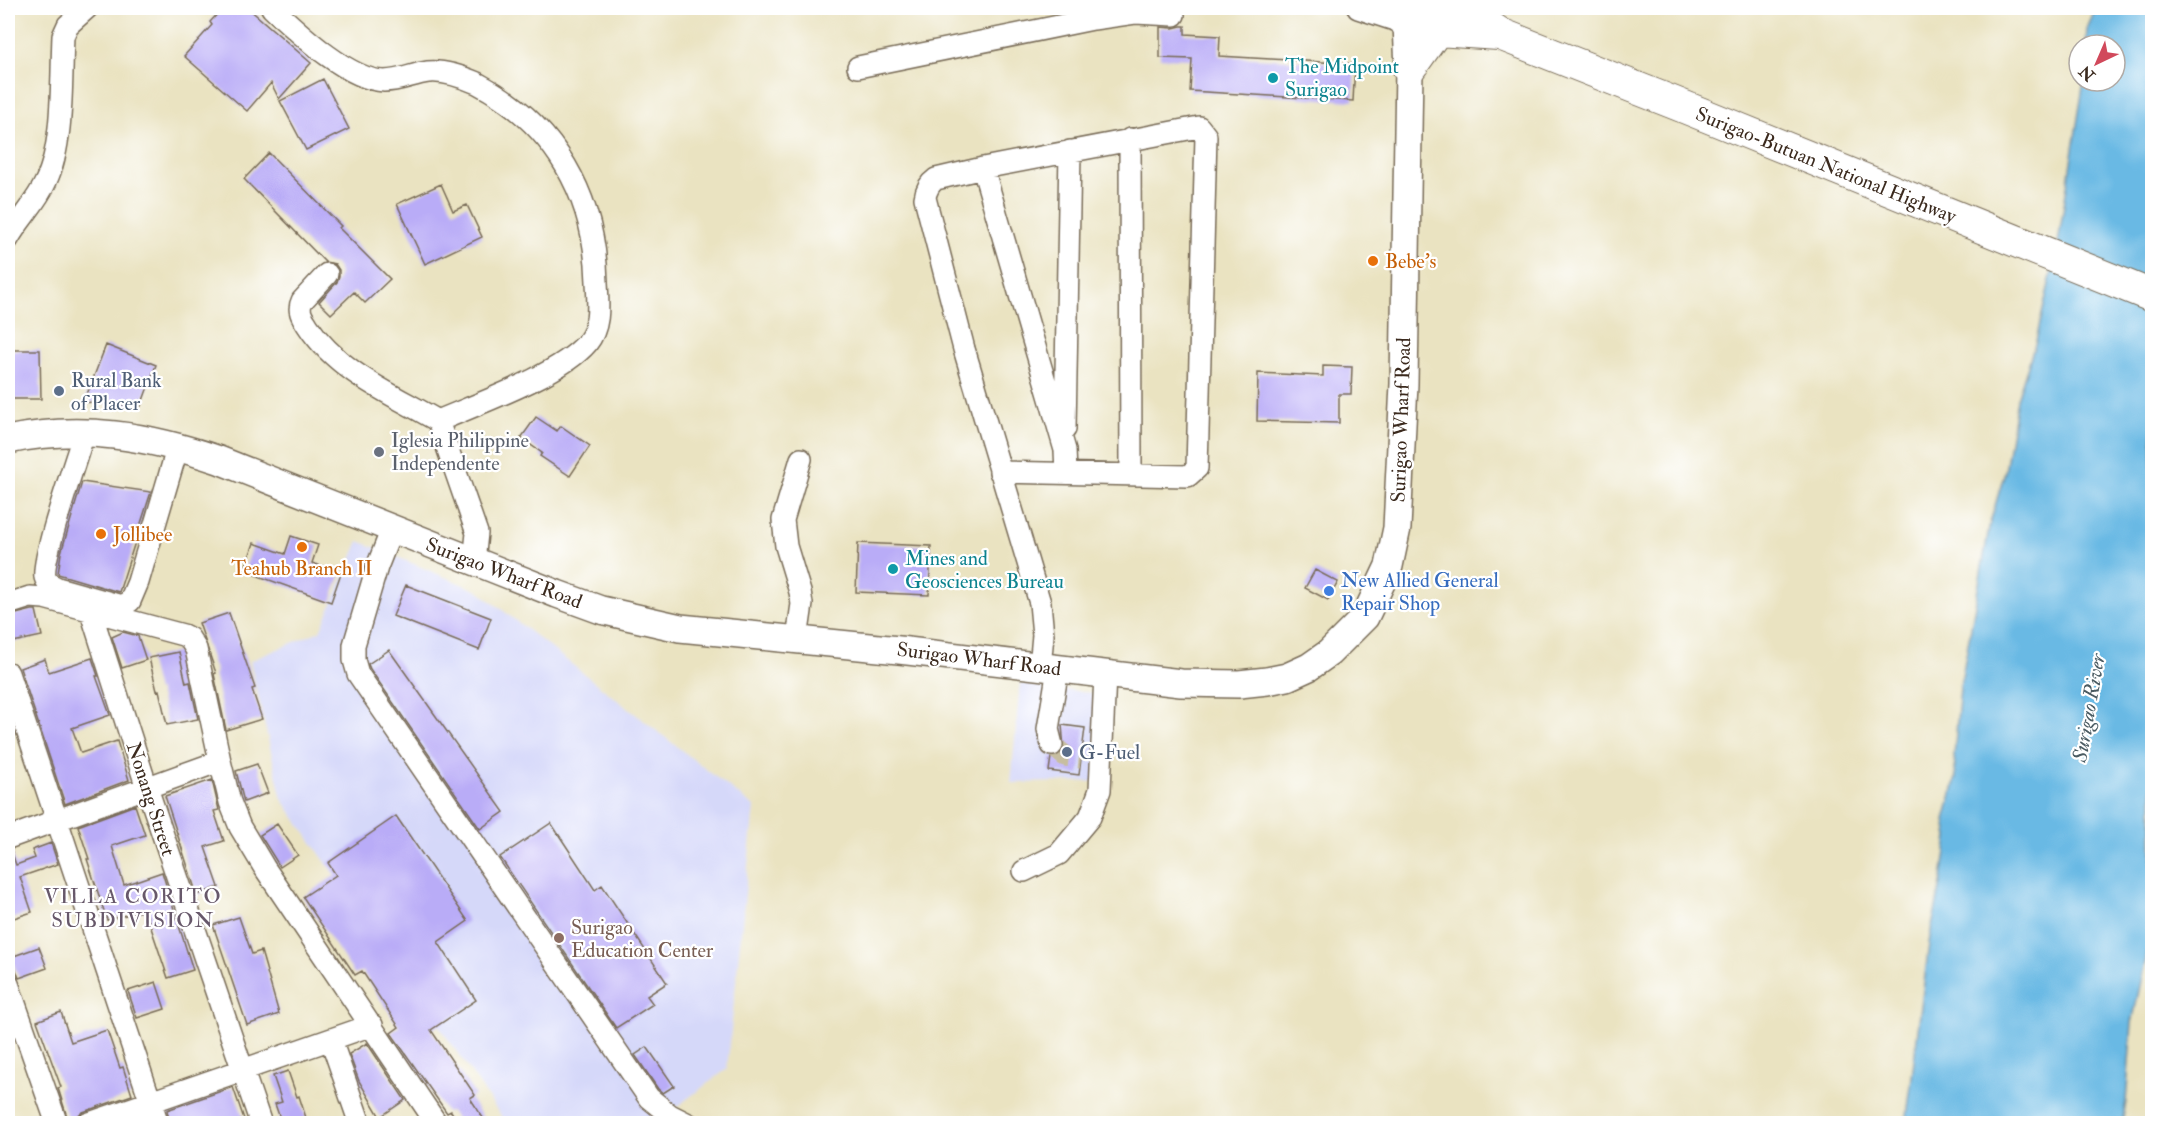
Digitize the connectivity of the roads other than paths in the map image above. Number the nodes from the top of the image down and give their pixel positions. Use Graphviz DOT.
graph roads {
  1 [pos="87,8"];
  2 [pos="272,8"];
  3 [pos="1358,8"];
  4 [pos="1093,13"];
  5 [pos="1174,15"];
  6 [pos="1427,17"];
  7 [pos="858,67"];
  8 [pos="1408,69"];
  9 [pos="1130,139"];
  10 [pos="1070,150"];
  11 [pos="983,168"];
  12 [pos="8,239"];
  13 [pos="327,274"];
  14 [pos="2152,297"];
  15 [pos="438,421"];
  16 [pos="84,433"];
  17 [pos="8,440"];
  18 [pos="178,446"];
  19 [pos="1065,450"];
  20 [pos="801,459"];
  21 [pos="1000,472"];
  22 [pos="1066,473"];
  23 [pos="1131,474"];
  24 [pos="392,529"];
  25 [pos="474,562"];
  26 [pos="8,604"];
  27 [pos="90,609"];
  28 [pos="798,639"];
  29 [pos="1049,668"];
  30 [pos="8,673"];
  31 [pos="1105,674"];
  32 [pos="1052,745"];
  33 [pos="220,761"];
  34 [pos="147,788"];
  35 [pos="58,820"];
  36 [pos="8,838"];
  37 [pos="1024,871"];
  38 [pos="8,984"];
  39 [pos="372,1025"];
  40 [pos="331,1040"];
  41 [pos="244,1070"];
  42 [pos="150,1102"];
  43 [pos="57,1124"];
  44 [pos="87,1124"];
  45 [pos="158,1124"];
  46 [pos="261,1124"];
  47 [pos="360,1124"];
  48 [pos="437,1124"];
  49 [pos="688,1124"];
  1 -- 12 [label="street"];
  2 -- 15 [label="street"];
  3 -- 6 [label="street"];
  4 -- 5 [label="street"];
  4 -- 7 [label="street"];
  6 -- 8 [label="highway"];
  6 -- 14 [label="highway, Surigao-Butuan National Highway"];
  8 -- 31 [label="main road, Surigao Wharf Road"];
  9 -- 10 [label="street"];
  9 -- 23 [label="street"];
  9 -- 23 [label="street"];
  10 -- 11 [label="street"];
  10 -- 19 [label="street"];
  11 -- 19 [label="street"];
  11 -- 21 [label="street"];
  13 -- 15 [label="street"];
  15 -- 25 [label="street"];
  16 -- 17 [label="main road, Surigao Wharf Road"];
  16 -- 18 [label="main road, Surigao Wharf Road"];
  16 -- 18 [label="street"];
  18 -- 24 [label="main road, Surigao Wharf Road"];
  19 -- 22 [label="street"];
  20 -- 28 [label="street"];
  21 -- 22 [label="street"];
  21 -- 29 [label="street"];
  22 -- 23 [label="street"];
  24 -- 25 [label="main road, Surigao Wharf Road"];
  24 -- 49 [label="street"];
  25 -- 28 [label="main road, Surigao Wharf Road"];
  26 -- 27 [label="street"];
  27 -- 33 [label="street"];
  27 -- 34 [label="street, Nonang Street"];
  28 -- 29 [label="main road, Surigao Wharf Road"];
  29 -- 31 [label="main road, Surigao Wharf Road"];
  29 -- 32 [label="street"];
  30 -- 35 [label="street"];
  31 -- 37 [label="street"];
  33 -- 34 [label="street"];
  33 -- 39 [label="street"];
  34 -- 35 [label="street"];
  34 -- 41 [label="street, Nonang Street"];
  35 -- 36 [label="street"];
  35 -- 42 [label="street"];
  38 -- 43 [label="street"];
  39 -- 40 [label="street"];
  39 -- 48 [label="street"];
  40 -- 41 [label="street"];
  40 -- 47 [label="street"];
  41 -- 42 [label="street"];
  41 -- 46 [label="street, Nonang Street"];
  42 -- 44 [label="street"];
  42 -- 45 [label="street"];
}
